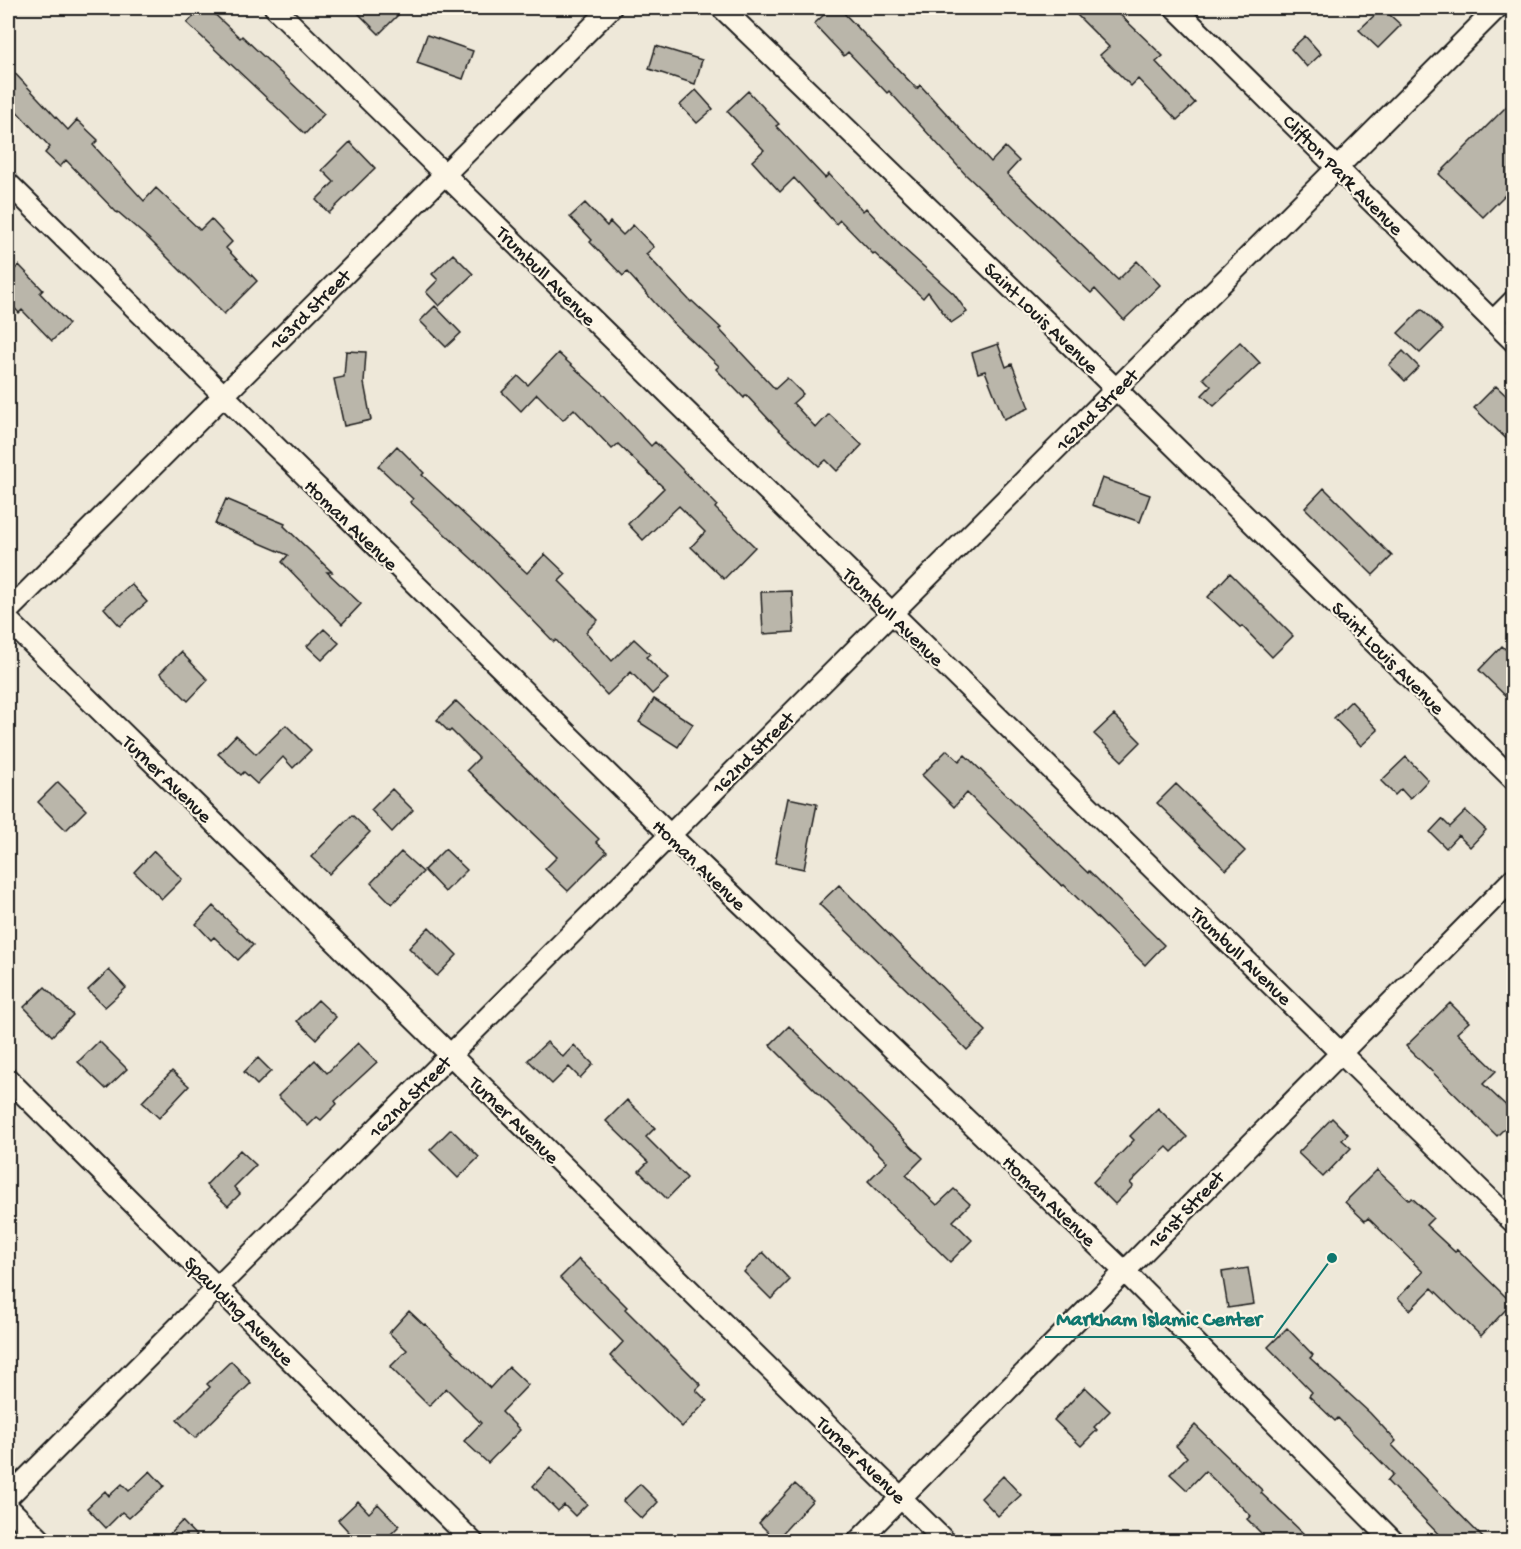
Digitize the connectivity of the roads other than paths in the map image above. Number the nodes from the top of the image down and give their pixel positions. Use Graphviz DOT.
graph roads {
  1 [pos="275,8"];
  2 [pos="611,8"];
  3 [pos="722,8"];
  4 [pos="1175,8"];
  5 [pos="1497,8"];
  6 [pos="1337,168"];
  7 [pos="445,174"];
  8 [pos="8,183"];
  9 [pos="1514,300"];
  10 [pos="1493,321"];
  11 [pos="1514,342"];
  12 [pos="1116,389"];
  13 [pos="222,396"];
  14 [pos="8,610"];
  15 [pos="891,614"];
  16 [pos="8,620"];
  17 [pos="1514,780"];
  18 [pos="670,835"];
  19 [pos="1514,878"];
  20 [pos="1340,1051"];
  21 [pos="450,1054"];
  22 [pos="8,1078"];
  23 [pos="1514,1223"];
  24 [pos="1124,1271"];
  25 [pos="217,1287"];
  26 [pos="8,1497"];
  27 [pos="901,1497"];
  28 [pos="8,1507"];
  29 [pos="43,1542"];
  30 [pos="472,1542"];
  31 [pos="857,1542"];
  32 [pos="946,1542"];
  33 [pos="1394,1542"];
  1 -- 7 [label="street, Trumbull Avenue"];
  2 -- 7 [label="street, 163rd Street"];
  3 -- 12 [label="street, Saint Louis Avenue"];
  4 -- 6 [label="street, Clifton Park Avenue"];
  5 -- 6 [label="street, 162nd Street"];
  6 -- 10 [label="street, Clifton Park Avenue"];
  6 -- 12 [label="street, 162nd Street"];
  7 -- 13 [label="street, 163rd Street"];
  7 -- 15 [label="street, Trumbull Avenue"];
  8 -- 13 [label="street, Homan Avenue"];
  9 -- 10 [label="street"];
  10 -- 11 [label="street, Clifton Park Avenue"];
  12 -- 15 [label="street, 162nd Street"];
  12 -- 17 [label="street, Saint Louis Avenue"];
  13 -- 14 [label="street, 163rd Street"];
  13 -- 18 [label="street, Homan Avenue"];
  15 -- 18 [label="street, 162nd Street"];
  15 -- 20 [label="street, Trumbull Avenue"];
  16 -- 21 [label="street, Turner Avenue"];
  18 -- 21 [label="street, 162nd Street"];
  18 -- 24 [label="street, Homan Avenue"];
  19 -- 20 [label="street, 161st Street"];
  20 -- 23 [label="street, Trumbull Avenue"];
  20 -- 24 [label="street, 161st Street"];
  21 -- 25 [label="street, 162nd Street"];
  21 -- 27 [label="street, Turner Avenue"];
  22 -- 25 [label="street, Spaulding Avenue"];
  24 -- 27 [label="street, 161st Street"];
  24 -- 33 [label="street, Homan Avenue"];
  25 -- 26 [label="street, 162nd Street"];
  25 -- 30 [label="street, Spaulding Avenue"];
  27 -- 31 [label="street, 161st Street"];
  27 -- 32 [label="street, Turner Avenue"];
  28 -- 29 [label="street"];
}
